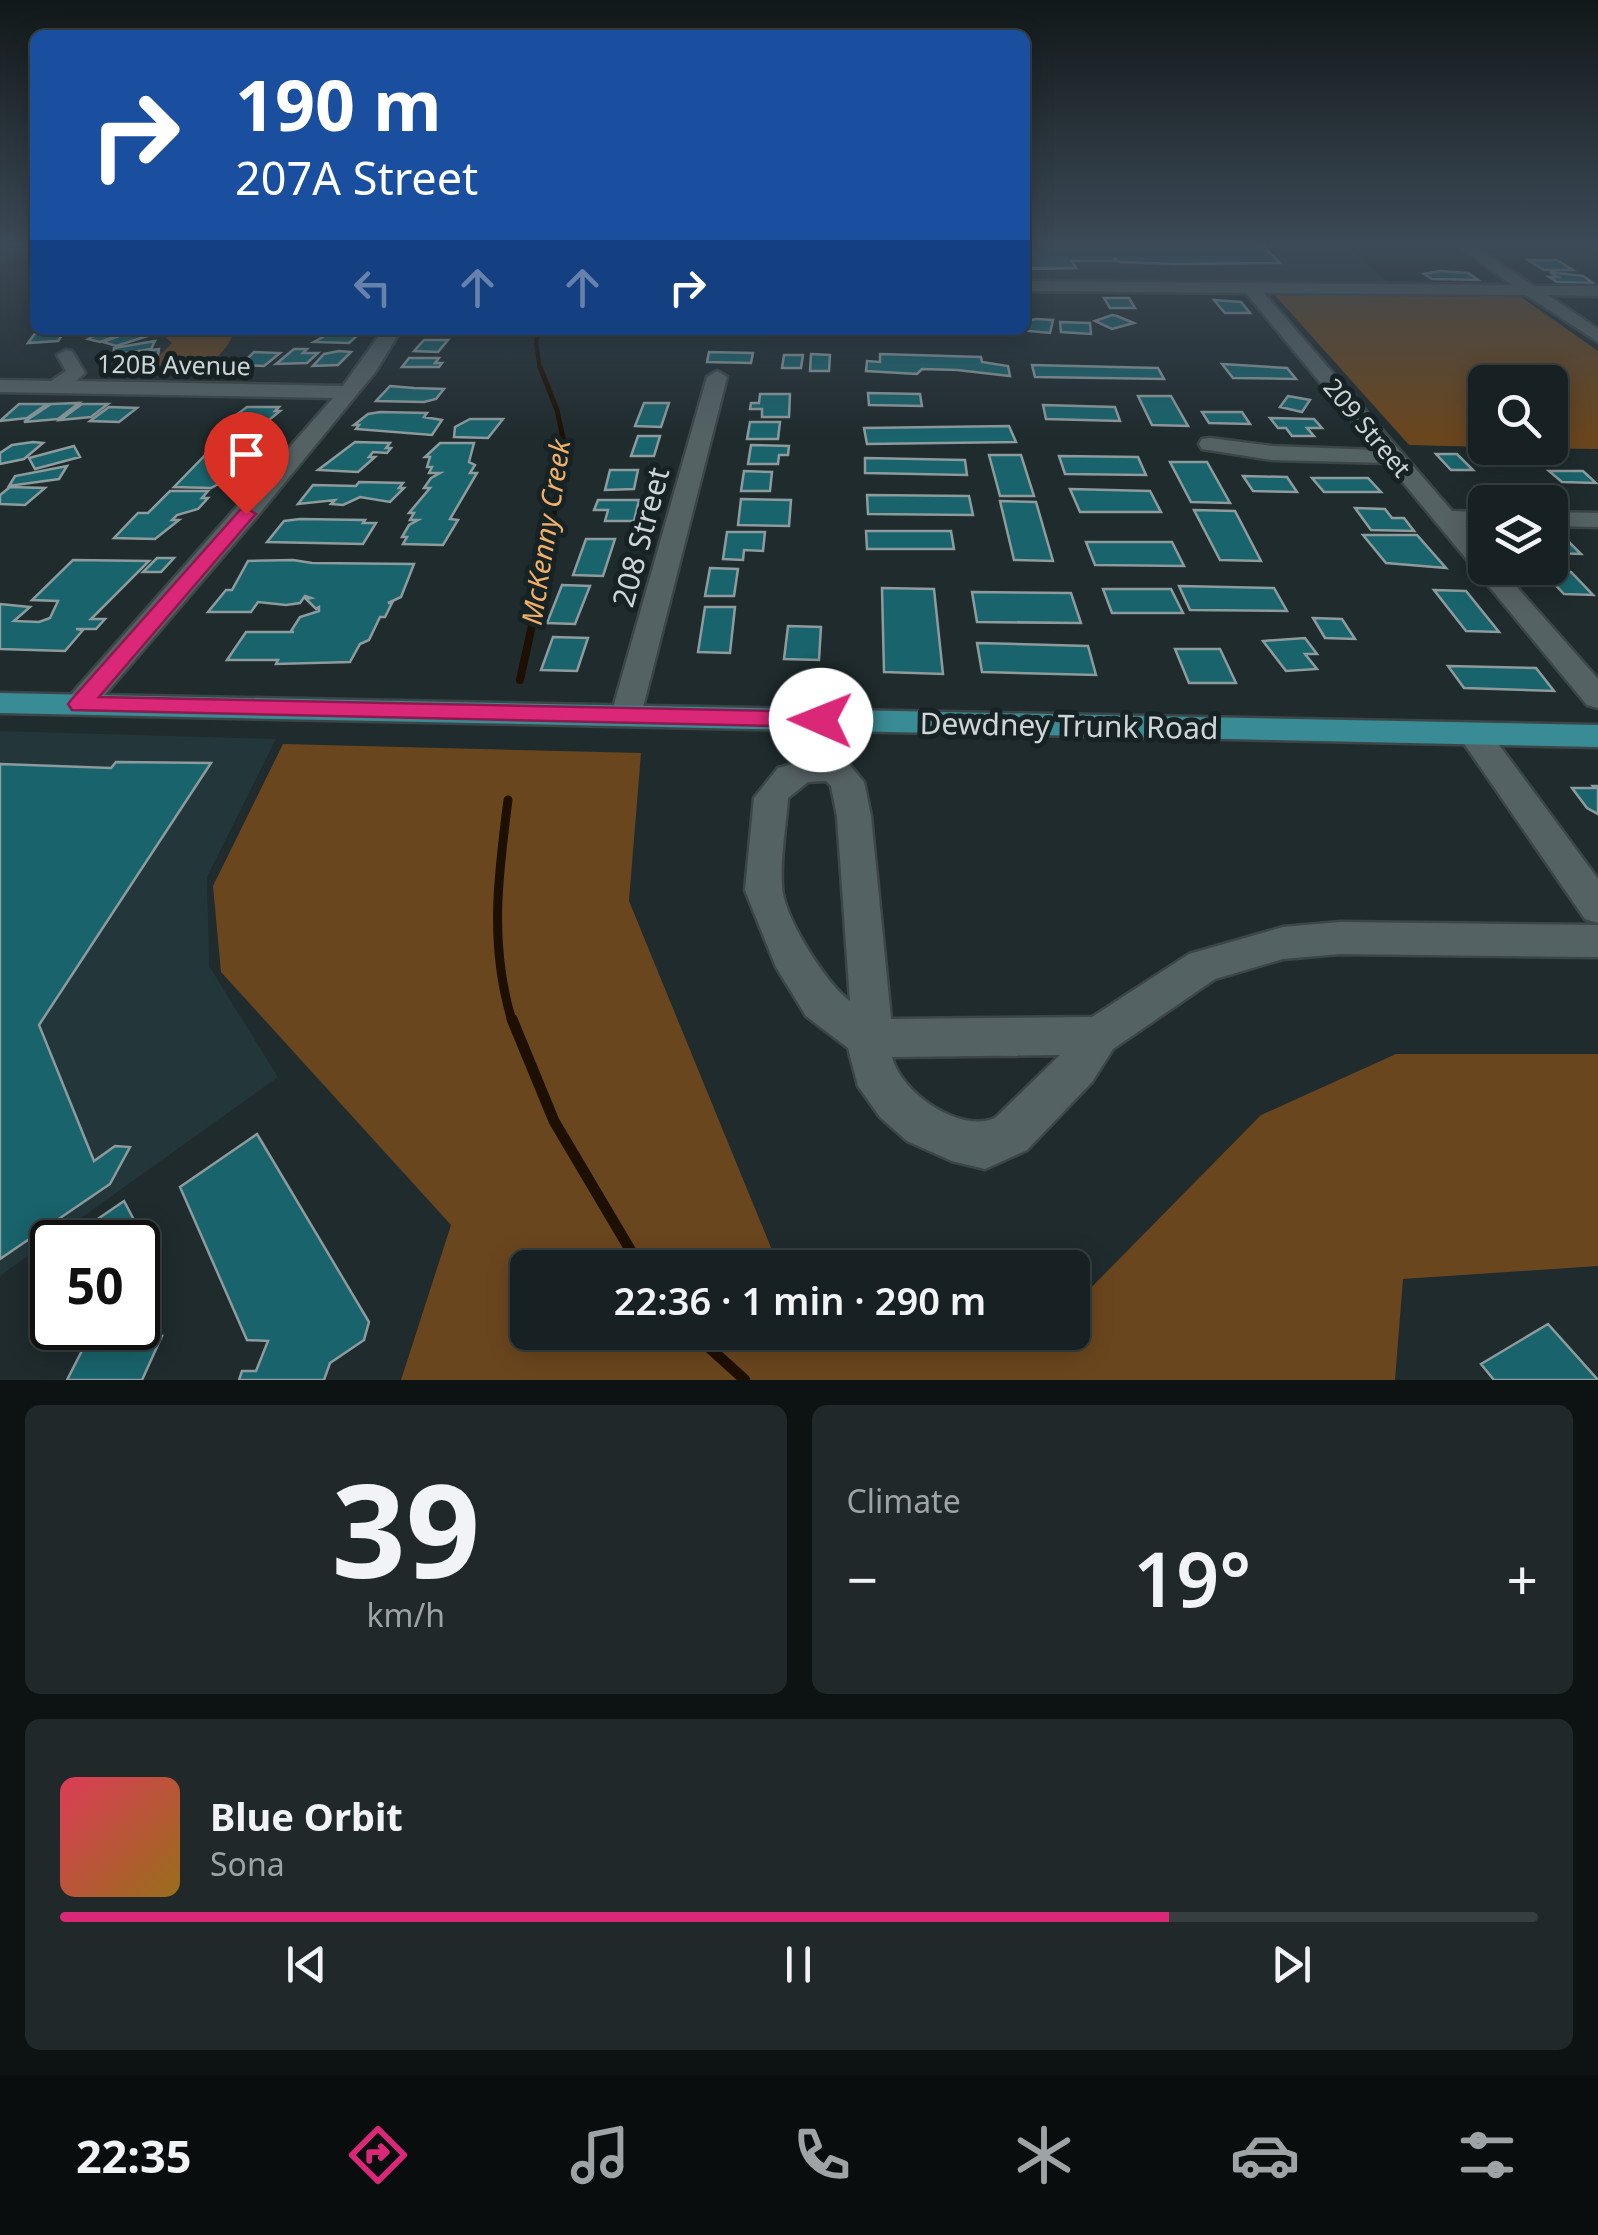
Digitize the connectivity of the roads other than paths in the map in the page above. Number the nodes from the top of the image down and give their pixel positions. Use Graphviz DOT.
graph roads {
  1 [pos="1267,307"];
  2 [pos="1555,307"];
  3 [pos="389,335"];
  4 [pos="1598,337"];
  5 [pos="66,356"];
  6 [pos="717,377"];
  7 [pos="0,386"];
  8 [pos="56,387"];
  9 [pos="347,392"];
  10 [pos="1210,444"];
  11 [pos="1393,457"];
  12 [pos="1445,518"];
  13 [pos="1468,518"];
  14 [pos="1568,520"];
  15 [pos="1598,520"];
  16 [pos="1468,545"];
  17 [pos="1502,585"];
  18 [pos="1598,698"];
  19 [pos="0,703"];
  20 [pos="80,704"];
  21 [pos="626,715"];
  22 [pos="1474,734"];
  23 [pos="1598,736"];
  24 [pos="1598,908"];
  25 [pos="1598,941"];
  26 [pos="1098,1036"];
  27 [pos="868,1038"];
  1 -- 11 [label="street, 209 Street"];
  2 -- 4 [label="street"];
  3 -- 9 [label="street"];
  5 -- 8 [label="street"];
  6 -- 21 [label="street, 208 Street"];
  7 -- 8 [label="street, 120B Avenue"];
  8 -- 9 [label="street, 120B Avenue"];
  9 -- 20 [label="street"];
  10 -- 11 [label="street"];
  11 -- 12 [label="street, 209 Street"];
  12 -- 13 [label="street"];
  12 -- 16 [label="street, 209 Street"];
  14 -- 15 [label="street"];
  17 -- 18 [label="street, 209 Street"];
  19 -- 20 [label="main road, Dewdney Trunk Road"];
  20 -- 21 [label="main road, Dewdney Trunk Road"];
  21 -- 22 [label="main road, Dewdney Trunk Road"];
  22 -- 23 [label="main road, Dewdney Trunk Road"];
  22 -- 24 [label="street"];
  25 -- 26 [label="street"];
  26 -- 27 [label="street"];
  26 -- 27 [label="street"];
  27 -- 27 [label="street"];
}
